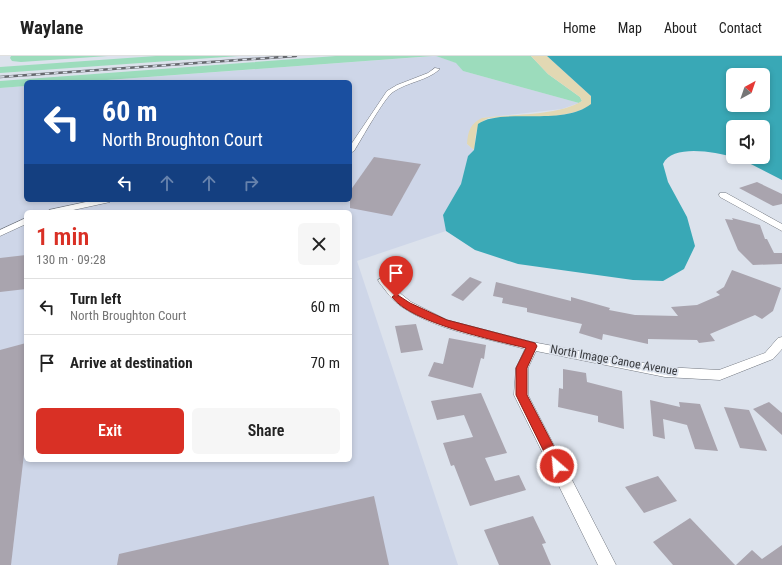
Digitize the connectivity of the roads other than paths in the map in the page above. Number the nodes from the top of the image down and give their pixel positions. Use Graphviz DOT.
graph roads {
  1 [pos="437,69"];
  2 [pos="352,148"];
  3 [pos="723,195"];
  4 [pos="98,202"];
  5 [pos="61,210"];
  6 [pos="24,222"];
  7 [pos="782,228"];
  8 [pos="0,233"];
  9 [pos="383,280"];
  10 [pos="782,342"];
  11 [pos="532,346"];
  12 [pos="607,565"];
  1 -- 2 [label="street"];
  3 -- 7 [label="street"];
  4 -- 5 [label="street"];
  6 -- 8 [label="street"];
  9 -- 11 [label="street, North Image Canoe Avenue"];
  10 -- 11 [label="street, North Image Canoe Avenue"];
  11 -- 12 [label="street"];
}
